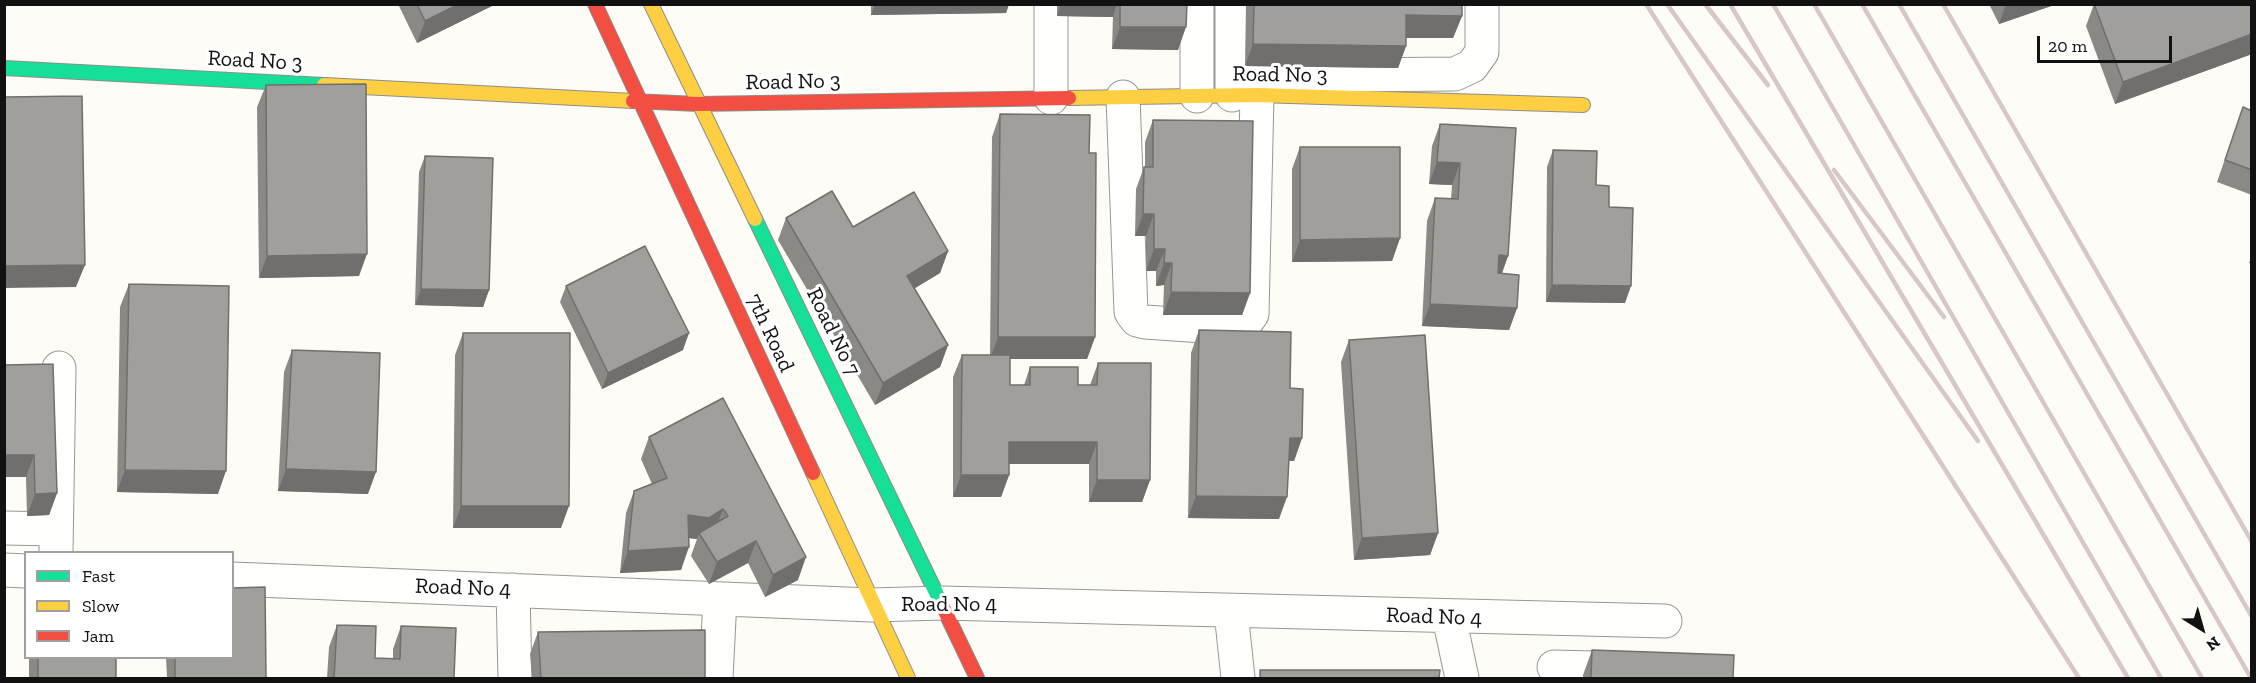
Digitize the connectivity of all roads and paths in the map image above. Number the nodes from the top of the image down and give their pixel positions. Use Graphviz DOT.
graph roads {
  1 [pos="595,4"];
  2 [pos="651,4"];
  3 [pos="1051,4"];
  4 [pos="1197,4"];
  5 [pos="1232,4"];
  6 [pos="1482,4"];
  7 [pos="4,68"];
  8 [pos="1436,87"];
  9 [pos="1240,89"];
  10 [pos="1197,96"];
  11 [pos="1123,97"];
  12 [pos="1051,98"];
  13 [pos="642,102"];
  14 [pos="698,104"];
  15 [pos="1583,105"];
  16 [pos="1223,135"];
  17 [pos="1256,135"];
  18 [pos="1157,136"];
  19 [pos="1124,137"];
  20 [pos="59,368"];
  21 [pos="4,528"];
  22 [pos="56,541"];
  23 [pos="4,570"];
  24 [pos="24,571"];
  25 [pos="234,579"];
  26 [pos="513,590"];
  27 [pos="720,599"];
  28 [pos="942,603"];
  29 [pos="871,605"];
  30 [pos="1232,612"];
  31 [pos="1449,617"];
  32 [pos="1550,620"];
  33 [pos="1665,621"];
  34 [pos="548,641"];
  35 [pos="514,642"];
  36 [pos="1656,670"];
  37 [pos="1555,673"];
  38 [pos="515,678"];
  39 [pos="716,678"];
  40 [pos="908,678"];
  41 [pos="977,678"];
  42 [pos="1238,678"];
  43 [pos="1462,678"];
  1 -- 13 [label="street, 7th Road"];
  2 -- 14 [label="street, Road No 7"];
  3 -- 12 [label="street"];
  4 -- 10 [label="street"];
  5 -- 9 [label="street"];
  6 -- 8 [label="street"];
  7 -- 13 [label="street, Road No 3"];
  8 -- 9 [label="street"];
  8 -- 15 [label="street"];
  9 -- 10 [label="street, Road No 3"];
  9 -- 17 [label="street"];
  10 -- 11 [label="street, Road No 3"];
  11 -- 12 [label="street, Road No 3"];
  11 -- 19 [label="street"];
  12 -- 14 [label="street, Road No 3"];
  13 -- 14 [label="street, Road No 3"];
  13 -- 29 [label="street, 7th Road"];
  14 -- 28 [label="street, Road No 7"];
  16 -- 17 [label="street"];
  17 -- 19 [label="street"];
  18 -- 19 [label="street"];
  20 -- 22 [label="street"];
  21 -- 22 [label="street"];
  23 -- 24 [label="street"];
  25 -- 26 [label="street, Road No 4"];
  26 -- 27 [label="street, Road No 4"];
  26 -- 35 [label="street"];
  27 -- 29 [label="street, Road No 4"];
  27 -- 39 [label="street"];
  28 -- 29 [label="street, Road No 4"];
  28 -- 30 [label="street, Road No 4"];
  28 -- 41 [label="street, Road No 7"];
  29 -- 40 [label="street, 7th Road"];
  30 -- 31 [label="street, Road No 4"];
  30 -- 42 [label="street"];
  31 -- 32 [label="street, Road No 4"];
  31 -- 43 [label="street"];
  32 -- 33 [label="street, Road No 4"];
  32 -- 37 [label="street"];
  34 -- 35 [label="street"];
  35 -- 38 [label="street"];
  36 -- 37 [label="street"];
}
